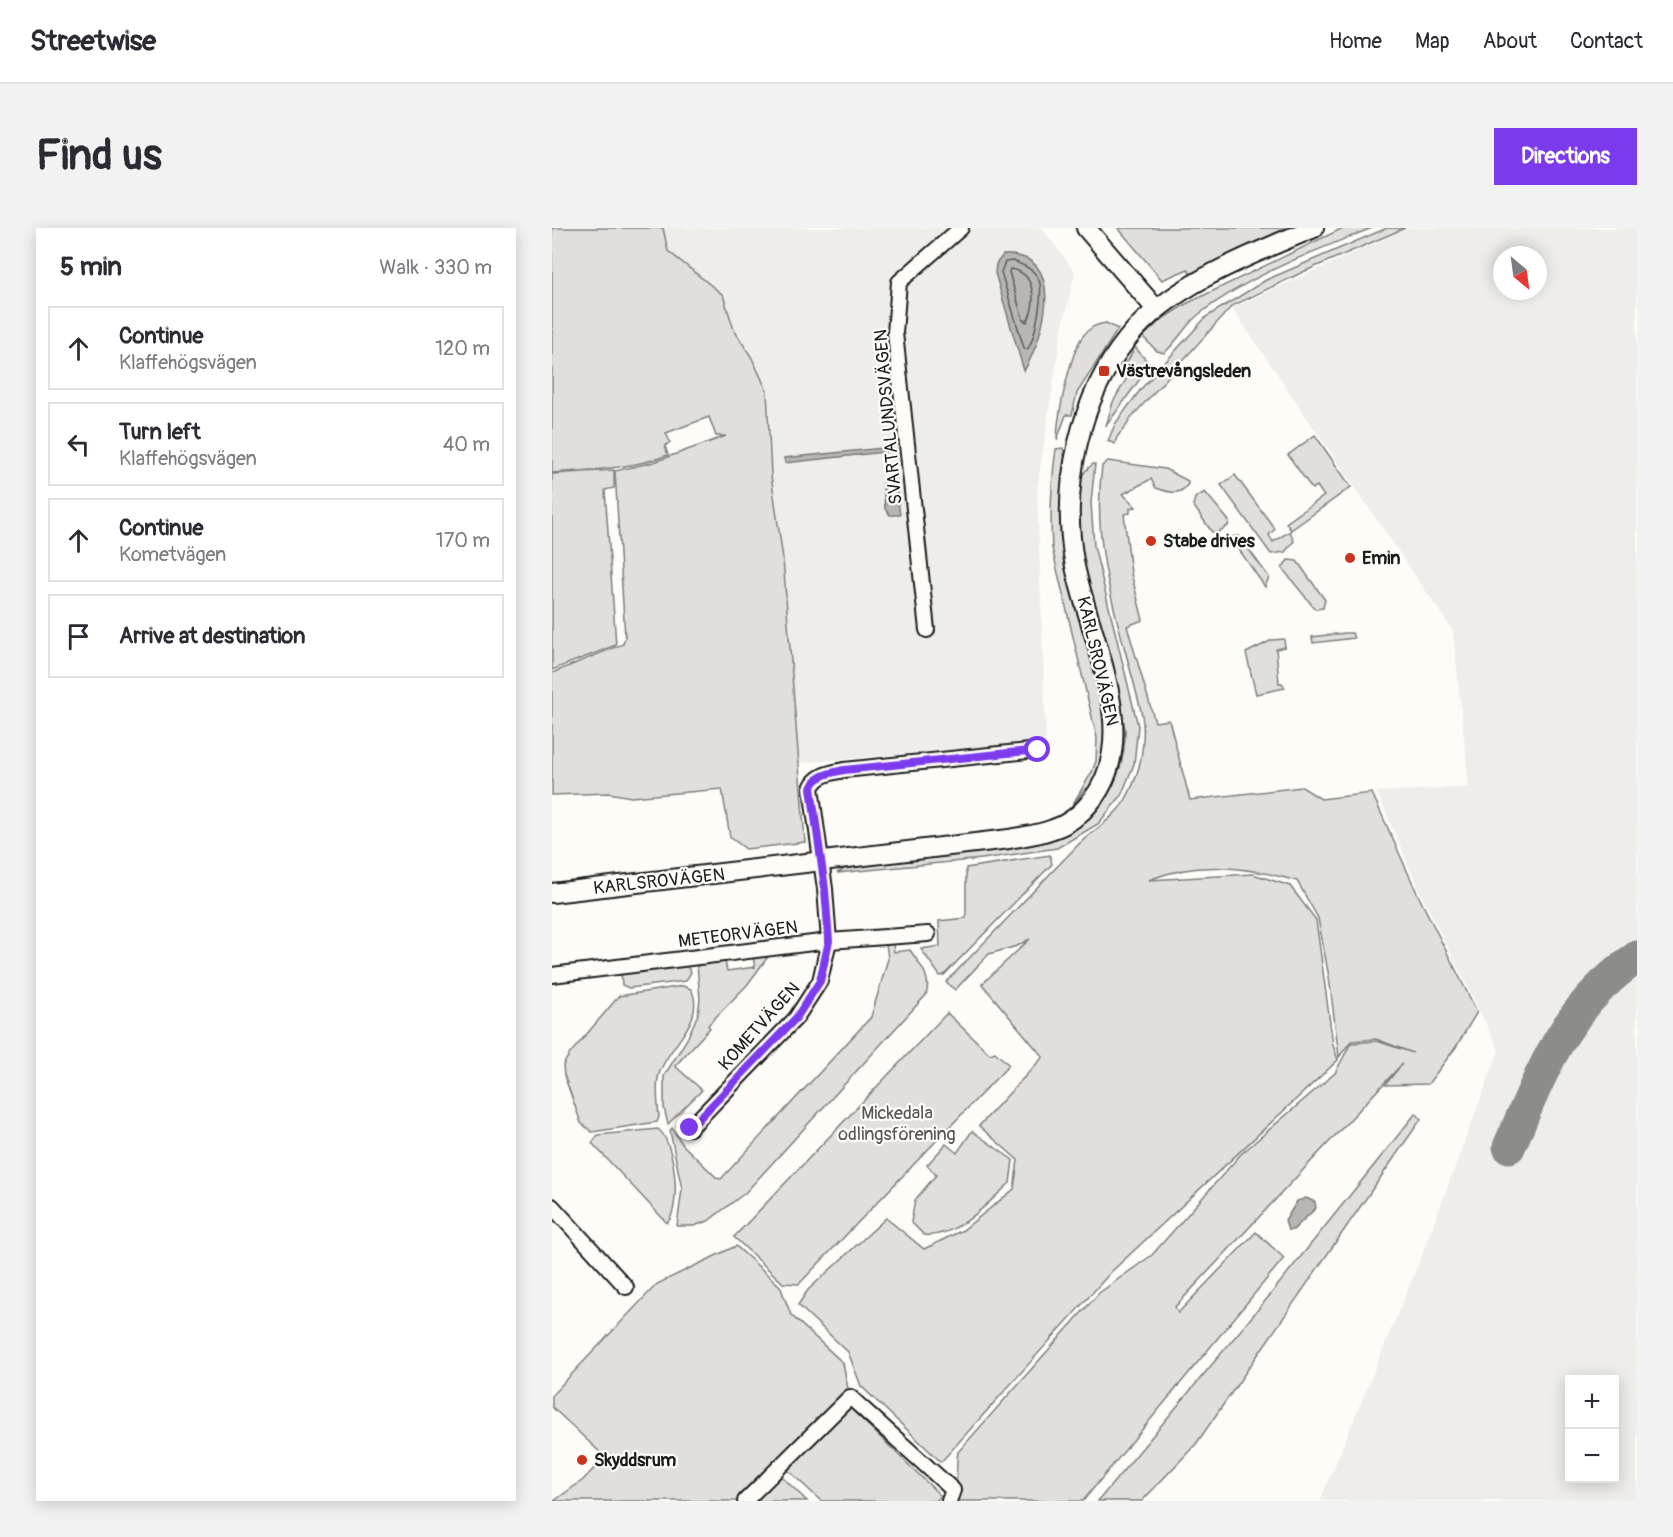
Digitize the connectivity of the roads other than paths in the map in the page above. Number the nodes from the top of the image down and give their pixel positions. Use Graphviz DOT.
graph roads {
  1 [pos="961,228"];
  2 [pos="1086,228"];
  3 [pos="1314,228"];
  4 [pos="1156,309"];
  5 [pos="927,630"];
  6 [pos="1038,750"];
  7 [pos="821,863"];
  8 [pos="552,893"];
  9 [pos="928,934"];
  10 [pos="829,941"];
  11 [pos="552,975"];
  12 [pos="690,1128"];
  13 [pos="552,1206"];
  14 [pos="626,1287"];
  15 [pos="745,1501"];
  16 [pos="949,1501"];
  1 -- 5 [label="street, SVARTALUNDSVÄGEN"];
  2 -- 4 [label="street"];
  3 -- 4 [label="street, KARLSROVÄGEN"];
  4 -- 7 [label="street, KARLSROVÄGEN"];
  6 -- 7 [label="street, KOMETVÄGEN"];
  7 -- 8 [label="street, KARLSROVÄGEN"];
  7 -- 10 [label="street, KOMETVÄGEN"];
  9 -- 10 [label="street, METEORVÄGEN"];
  10 -- 11 [label="street, METEORVÄGEN"];
  10 -- 12 [label="street, KOMETVÄGEN"];
  13 -- 14 [label="street"];
  15 -- 16 [label="street"];
}
